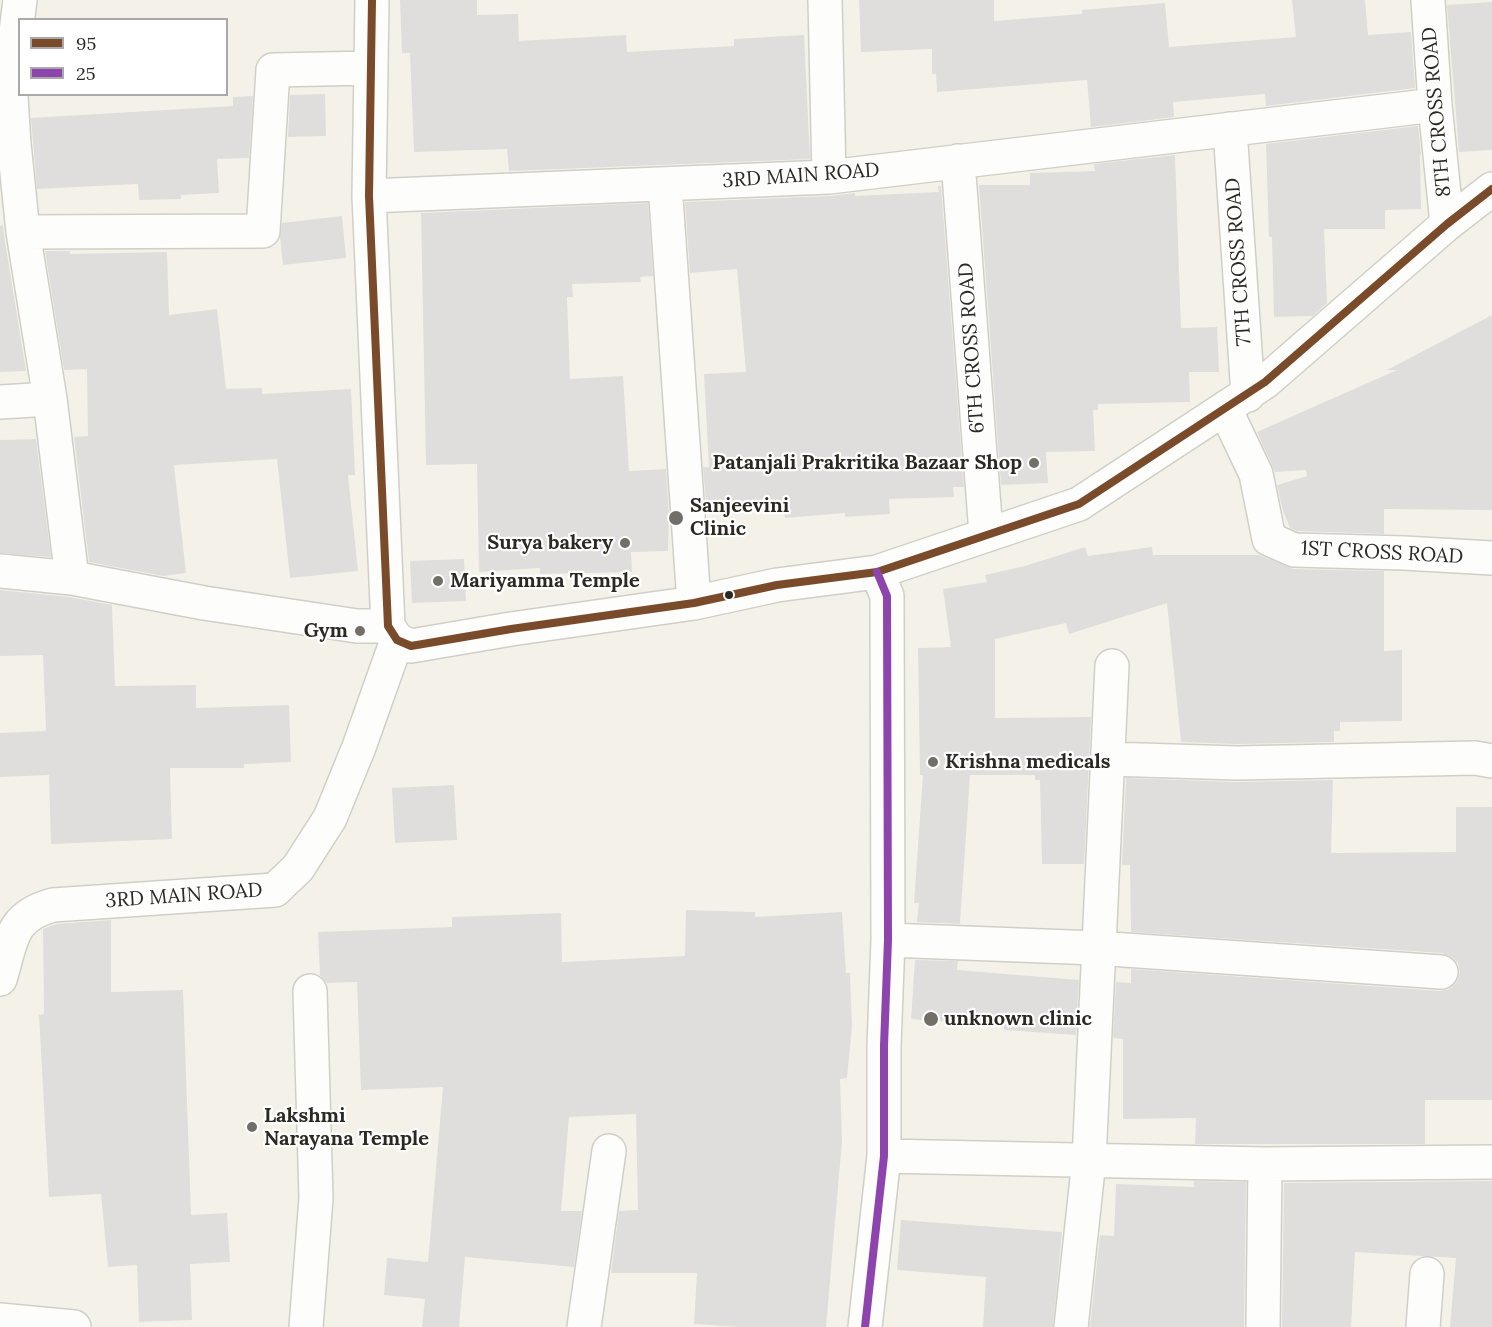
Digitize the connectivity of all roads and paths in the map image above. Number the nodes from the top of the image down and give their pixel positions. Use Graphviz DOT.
graph roads {
  1 [pos="20,0"];
  2 [pos="372,0"];
  3 [pos="825,0"];
  4 [pos="1428,0"];
  5 [pos="371,68"];
  6 [pos="1435,105"];
  7 [pos="1230,129"];
  8 [pos="958,161"];
  9 [pos="829,177"];
  10 [pos="665,184"];
  11 [pos="1492,189"];
  12 [pos="369,196"];
  13 [pos="1447,224"];
  14 [pos="23,232"];
  15 [pos="50,399"];
  16 [pos="0,402"];
  17 [pos="1236,402"];
  18 [pos="986,534"];
  19 [pos="1492,558"];
  20 [pos="0,571"];
  21 [pos="877,572"];
  22 [pos="72,578"];
  23 [pos="694,603"];
  24 [pos="399,637"];
  25 [pos="1112,666"];
  26 [pos="1108,759"];
  27 [pos="1492,761"];
  28 [pos="888,940"];
  29 [pos="1099,949"];
  30 [pos="1441,972"];
  31 [pos="1,974"];
  32 [pos="310,990"];
  33 [pos="609,1151"];
  34 [pos="884,1156"];
  35 [pos="1089,1160"];
  36 [pos="1492,1162"];
  37 [pos="1265,1164"];
  38 [pos="1427,1274"];
  39 [pos="15,1323"];
  40 [pos="74,1327"];
  41 [pos="306,1327"];
  42 [pos="584,1327"];
  43 [pos="865,1327"];
  44 [pos="1071,1327"];
  45 [pos="1263,1327"];
  46 [pos="1423,1327"];
  1 -- 14 [label="street"];
  2 -- 5 [label="street"];
  3 -- 9 [label="street"];
  4 -- 6 [label="street, 8TH CROSS ROAD"];
  5 -- 12 [label="street"];
  5 -- 14 [label="street"];
  6 -- 7 [label="street, 3RD MAIN ROAD"];
  6 -- 13 [label="street, 8TH CROSS ROAD"];
  7 -- 8 [label="street, 3RD MAIN ROAD"];
  7 -- 17 [label="street, 7TH CROSS ROAD"];
  8 -- 9 [label="street, 3RD MAIN ROAD"];
  8 -- 18 [label="street, 6TH CROSS ROAD"];
  9 -- 10 [label="street, 3RD MAIN ROAD"];
  10 -- 12 [label="street, 3RD MAIN ROAD"];
  10 -- 23 [label="street"];
  11 -- 13 [label="street"];
  12 -- 24 [label="street"];
  13 -- 17 [label="street"];
  14 -- 15 [label="street"];
  15 -- 16 [label="street"];
  15 -- 22 [label="street"];
  17 -- 18 [label="street"];
  17 -- 19 [label="street, 1ST CROSS ROAD"];
  18 -- 21 [label="street"];
  20 -- 22 [label="street"];
  21 -- 23 [label="street"];
  21 -- 28 [label="street"];
  22 -- 24 [label="street"];
  23 -- 24 [label="street"];
  24 -- 31 [label="street, 3RD MAIN ROAD"];
  25 -- 26 [label="street"];
  26 -- 27 [label="street"];
  26 -- 29 [label="street"];
  28 -- 29 [label="street"];
  28 -- 34 [label="street"];
  29 -- 30 [label="street"];
  29 -- 35 [label="street"];
  32 -- 41 [label="street"];
  33 -- 42 [label="street"];
  34 -- 35 [label="street"];
  34 -- 43 [label="street"];
  35 -- 37 [label="street"];
  35 -- 44 [label="street"];
  36 -- 37 [label="street"];
  37 -- 45 [label="street"];
  38 -- 46 [label="street"];
  39 -- 40 [label="street"];
}
